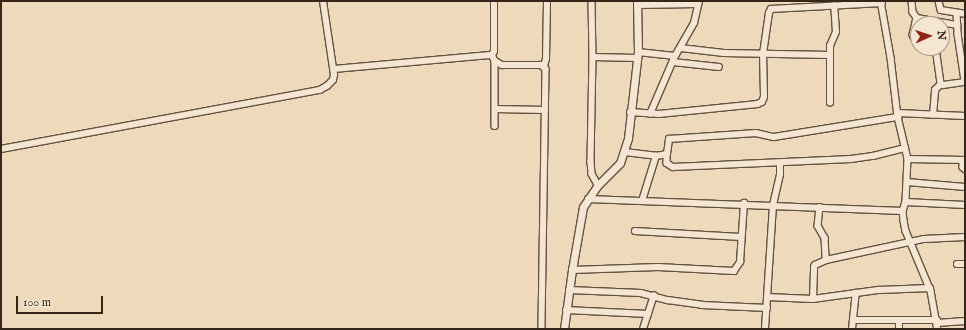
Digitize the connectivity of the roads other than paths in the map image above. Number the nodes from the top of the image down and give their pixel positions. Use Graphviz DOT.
graph roads {
  1 [pos="323,1"];
  2 [pos="494,1"];
  3 [pos="547,1"];
  4 [pos="592,1"];
  5 [pos="781,1"];
  6 [pos="912,1"];
  7 [pos="939,1"];
  8 [pos="698,2"];
  9 [pos="881,2"];
  10 [pos="637,3"];
  11 [pos="834,6"];
  12 [pos="780,8"];
  13 [pos="957,13"];
  14 [pos="965,14"];
  15 [pos="916,16"];
  16 [pos="950,24"];
  17 [pos="957,25"];
  18 [pos="681,48"];
  19 [pos="764,54"];
  20 [pos="637,55"];
  21 [pos="830,55"];
  22 [pos="593,56"];
  23 [pos="675,56"];
  24 [pos="937,56"];
  25 [pos="493,58"];
  26 [pos="673,62"];
  27 [pos="544,66"];
  28 [pos="719,67"];
  29 [pos="963,67"];
  30 [pos="334,69"];
  31 [pos="965,81"];
  32 [pos="941,84"];
  33 [pos="830,103"];
  34 [pos="495,109"];
  35 [pos="545,110"];
  36 [pos="630,112"];
  37 [pos="650,114"];
  38 [pos="898,115"];
  39 [pos="933,115"];
  40 [pos="965,116"];
  41 [pos="495,126"];
  42 [pos="905,148"];
  43 [pos="1,149"];
  44 [pos="625,152"];
  45 [pos="667,154"];
  46 [pos="656,156"];
  47 [pos="908,159"];
  48 [pos="964,160"];
  49 [pos="780,163"];
  50 [pos="965,169"];
  51 [pos="907,182"];
  52 [pos="598,185"];
  53 [pos="965,187"];
  54 [pos="588,199"];
  55 [pos="642,201"];
  56 [pos="906,202"];
  57 [pos="744,203"];
  58 [pos="773,205"];
  59 [pos="965,206"];
  60 [pos="820,207"];
  61 [pos="903,211"];
  62 [pos="635,231"];
  63 [pos="965,236"];
  64 [pos="741,237"];
  65 [pos="910,242"];
  66 [pos="826,260"];
  67 [pos="957,264"];
  68 [pos="965,264"];
  69 [pos="572,270"];
  70 [pos="930,288"];
  71 [pos="569,290"];
  72 [pos="856,293"];
  73 [pos="654,296"];
  74 [pos="767,297"];
  75 [pos="813,299"];
  76 [pos="767,308"];
  77 [pos="566,310"];
  78 [pos="648,314"];
  79 [pos="853,320"];
  80 [pos="899,321"];
  81 [pos="965,322"];
  82 [pos="938,324"];
  83 [pos="542,329"];
  84 [pos="564,329"];
  85 [pos="643,329"];
  86 [pos="765,329"];
  87 [pos="852,329"];
  88 [pos="899,329"];
  1 -- 30 [label="street"];
  2 -- 25 [label="street"];
  3 -- 27 [label="street"];
  4 -- 22 [label="street"];
  5 -- 12 [label="street"];
  6 -- 15 [label="street"];
  7 -- 13 [label="street"];
  8 -- 10 [label="street"];
  8 -- 18 [label="street"];
  9 -- 11 [label="street"];
  9 -- 38 [label="street"];
  10 -- 20 [label="street"];
  11 -- 12 [label="street"];
  11 -- 21 [label="street"];
  12 -- 19 [label="street"];
  13 -- 14 [label="street"];
  13 -- 17 [label="street"];
  16 -- 17 [label="street"];
  17 -- 29 [label="street"];
  18 -- 19 [label="street"];
  18 -- 23 [label="street"];
  19 -- 21 [label="street"];
  19 -- 37 [label="street"];
  20 -- 22 [label="street"];
  20 -- 23 [label="street"];
  20 -- 36 [label="street"];
  21 -- 33 [label="street"];
  22 -- 52 [label="street"];
  23 -- 26 [label="street"];
  24 -- 32 [label="street"];
  25 -- 27 [label="street"];
  25 -- 30 [label="street"];
  25 -- 34 [label="street"];
  26 -- 28 [label="street"];
  26 -- 37 [label="street"];
  27 -- 35 [label="street"];
  29 -- 31 [label="street"];
  30 -- 43 [label="street"];
  31 -- 32 [label="street"];
  32 -- 39 [label="street"];
  34 -- 35 [label="street"];
  34 -- 41 [label="street"];
  35 -- 83 [label="street"];
  36 -- 37 [label="street"];
  36 -- 44 [label="street"];
  38 -- 39 [label="street"];
  38 -- 42 [label="street"];
  38 -- 45 [label="street"];
  39 -- 40 [label="street"];
  42 -- 47 [label="street"];
  42 -- 49 [label="street"];
  44 -- 46 [label="street"];
  44 -- 52 [label="street"];
  45 -- 46 [label="street"];
  45 -- 49 [label="street"];
  46 -- 55 [label="street"];
  47 -- 48 [label="street"];
  47 -- 51 [label="street"];
  48 -- 50 [label="street"];
  49 -- 58 [label="street"];
  51 -- 53 [label="street"];
  51 -- 56 [label="street"];
  52 -- 54 [label="street"];
  54 -- 55 [label="street"];
  54 -- 69 [label="street"];
  55 -- 57 [label="street"];
  56 -- 59 [label="street"];
  56 -- 61 [label="street"];
  57 -- 58 [label="street"];
  57 -- 64 [label="street"];
  58 -- 60 [label="street"];
  58 -- 74 [label="street"];
  60 -- 61 [label="street"];
  60 -- 66 [label="street"];
  61 -- 65 [label="street"];
  62 -- 64 [label="street"];
  63 -- 65 [label="street"];
  64 -- 69 [label="street"];
  65 -- 66 [label="street"];
  65 -- 70 [label="street"];
  66 -- 75 [label="street"];
  67 -- 68 [label="street"];
  69 -- 71 [label="street"];
  70 -- 72 [label="street"];
  70 -- 82 [label="street"];
  71 -- 73 [label="street"];
  71 -- 77 [label="street"];
  72 -- 75 [label="street"];
  72 -- 79 [label="street"];
  73 -- 76 [label="street"];
  73 -- 78 [label="street"];
  74 -- 75 [label="street"];
  74 -- 76 [label="street"];
  76 -- 86 [label="street"];
  77 -- 78 [label="street"];
  77 -- 84 [label="street"];
  78 -- 85 [label="street"];
  79 -- 80 [label="street"];
  79 -- 87 [label="street"];
  80 -- 82 [label="street"];
  80 -- 88 [label="street"];
  81 -- 82 [label="street"];
}
